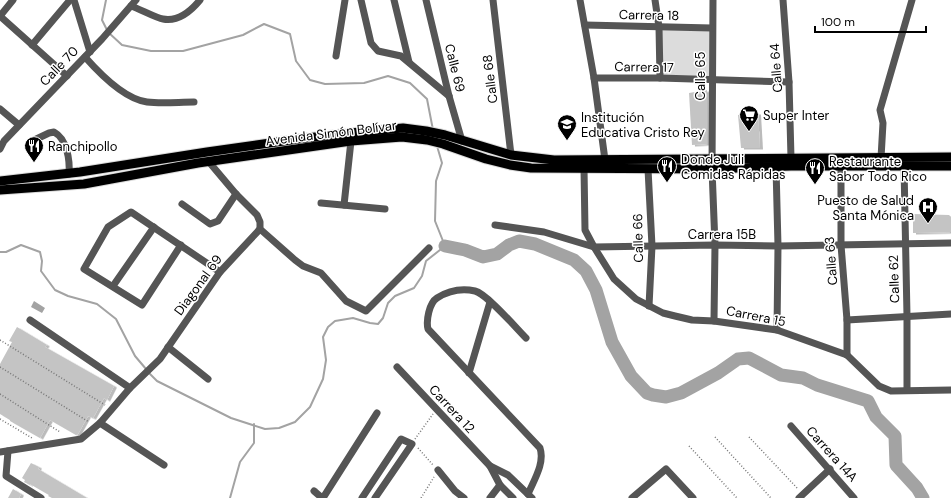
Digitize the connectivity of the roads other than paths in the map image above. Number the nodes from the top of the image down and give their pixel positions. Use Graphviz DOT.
graph roads {
  1 [pos="13,0"];
  2 [pos="70,0"];
  3 [pos="74,0"];
  4 [pos="200,0"];
  5 [pos="345,0"];
  6 [pos="361,0"];
  7 [pos="394,0"];
  8 [pos="426,0"];
  9 [pos="493,0"];
  10 [pos="580,0"];
  11 [pos="655,0"];
  12 [pos="713,0"];
  13 [pos="783,0"];
  14 [pos="912,0"];
  15 [pos="134,3"];
  16 [pos="0,16"];
  17 [pos="585,25"];
  18 [pos="659,27"];
  19 [pos="712,28"];
  20 [pos="32,45"];
  21 [pos="87,54"];
  22 [pos="336,56"];
  23 [pos="409,62"];
  24 [pos="67,76"];
  25 [pos="594,78"];
  26 [pos="660,78"];
  27 [pos="713,80"];
  28 [pos="789,82"];
  29 [pos="449,96"];
  30 [pos="194,102"];
  31 [pos="0,109"];
  32 [pos="18,126"];
  33 [pos="426,135"];
  34 [pos="444,140"];
  35 [pos="351,141"];
  36 [pos="462,141"];
  37 [pos="30,142"];
  38 [pos="299,144"];
  39 [pos="1,146"];
  40 [pos="511,155"];
  41 [pos="951,157"];
  42 [pos="791,158"];
  43 [pos="881,158"];
  44 [pos="605,160"];
  45 [pos="209,162"];
  46 [pos="712,164"];
  47 [pos="840,166"];
  48 [pos="904,166"];
  49 [pos="951,166"];
  50 [pos="776,167"];
  51 [pos="584,168"];
  52 [pos="648,169"];
  53 [pos="69,174"];
  54 [pos="0,181"];
  55 [pos="0,186"];
  56 [pos="0,190"];
  57 [pos="236,194"];
  58 [pos="321,203"];
  59 [pos="182,204"];
  60 [pos="344,205"];
  61 [pos="385,209"];
  62 [pos="496,225"];
  63 [pos="154,227"];
  64 [pos="260,229"];
  65 [pos="951,243"];
  66 [pos="905,244"];
  67 [pos="181,245"];
  68 [pos="715,245"];
  69 [pos="840,245"];
  70 [pos="652,246"];
  71 [pos="778,246"];
  72 [pos="594,247"];
  73 [pos="429,248"];
  74 [pos="220,272"];
  75 [pos="113,286"];
  76 [pos="490,302"];
  77 [pos="650,306"];
  78 [pos="951,314"];
  79 [pos="907,316"];
  80 [pos="30,320"];
  81 [pos="847,320"];
  82 [pos="714,321"];
  83 [pos="777,330"];
  84 [pos="526,338"];
  85 [pos="168,347"];
  86 [pos="847,355"];
  87 [pos="396,367"];
  88 [pos="469,373"];
  89 [pos="208,379"];
  90 [pos="132,386"];
  91 [pos="907,390"];
  92 [pos="951,390"];
  93 [pos="377,413"];
  94 [pos="100,423"];
  95 [pos="791,426"];
  96 [pos="8,451"];
  97 [pos="0,452"];
  98 [pos="164,465"];
  99 [pos="490,466"];
  100 [pos="830,469"];
  101 [pos="438,470"];
  102 [pos="500,485"];
  103 [pos="314,491"];
  104 [pos="455,491"];
  105 [pos="530,496"];
  106 [pos="801,496"];
  107 [pos="41,498"];
  108 [pos="322,498"];
  109 [pos="362,498"];
  110 [pos="376,498"];
  111 [pos="451,498"];
  112 [pos="464,498"];
  113 [pos="490,498"];
  114 [pos="513,498"];
  115 [pos="632,498"];
  116 [pos="693,498"];
  117 [pos="854,498"];
  1 -- 16 [label="street"];
  2 -- 20 [label="street"];
  3 -- 21 [label="street"];
  4 -- 15 [label="street"];
  5 -- 22 [label="street"];
  6 -- 23 [label="street"];
  7 -- 23 [label="street"];
  8 -- 29 [label="street, Calle 69"];
  9 -- 40 [label="street, Calle 68"];
  10 -- 17 [label="street"];
  11 -- 18 [label="street"];
  12 -- 19 [label="street, Calle 65"];
  13 -- 28 [label="street, Calle 64"];
  14 -- 43 [label="street"];
  15 -- 21 [label="street, Calle 70"];
  16 -- 20 [label="street"];
  17 -- 18 [label="street, Carrera 18"];
  17 -- 25 [label="street"];
  18 -- 19 [label="street, Carrera 18"];
  18 -- 26 [label="street"];
  19 -- 27 [label="street, Calle 65"];
  20 -- 24 [label="street"];
  21 -- 24 [label="street, Calle 70"];
  21 -- 30 [label="street"];
  23 -- 29 [label="street"];
  24 -- 32 [label="street, Calle 70"];
  25 -- 26 [label="street, Carrera 17"];
  25 -- 44 [label="street"];
  26 -- 27 [label="street, Carrera 17"];
  27 -- 28 [label="street, Carrera 17"];
  27 -- 46 [label="street, Calle 65"];
  28 -- 42 [label="street, Calle 64"];
  29 -- 36 [label="street, Calle 69"];
  31 -- 32 [label="street"];
  32 -- 39 [label="street, Calle 70"];
  33 -- 34 [label="main road, Avenida Simón Bolívar"];
  33 -- 35 [label="main road, Avenida Simón Bolívar"];
  33 -- 38 [label="main road, Avenida Simón Bolívar"];
  34 -- 36 [label="main road, Avenida Simón Bolívar"];
  34 -- 51 [label="main road, Avenida Simón Bolívar"];
  35 -- 38 [label="main road, Avenida Simón Bolívar"];
  35 -- 60 [label="street"];
  36 -- 40 [label="main road, Avenida Simón Bolívar"];
  37 -- 53 [label="street"];
  38 -- 45 [label="main road, Avenida Simón Bolívar"];
  38 -- 53 [label="main road, Avenida Simón Bolívar"];
  40 -- 44 [label="main road, Avenida Simón Bolívar"];
  41 -- 43 [label="main road, Avenida Simón Bolívar"];
  42 -- 43 [label="main road, Avenida Simón Bolívar"];
  42 -- 46 [label="main road, Avenida Simón Bolívar"];
  44 -- 46 [label="main road, Avenida Simón Bolívar"];
  45 -- 56 [label="main road, Avenida Simón Bolívar"];
  45 -- 57 [label="street"];
  46 -- 50 [label="main road, Avenida Simón Bolívar"];
  46 -- 52 [label="main road, Avenida Simón Bolívar"];
  46 -- 68 [label="street, Calle 65"];
  47 -- 48 [label="main road, Avenida Simón Bolívar"];
  47 -- 50 [label="main road, Avenida Simón Bolívar"];
  47 -- 69 [label="street, Calle 63"];
  48 -- 49 [label="main road, Avenida Simón Bolívar"];
  48 -- 66 [label="street, Calle 62"];
  50 -- 71 [label="street"];
  51 -- 52 [label="main road, Avenida Simón Bolívar"];
  51 -- 72 [label="street, Carrera 15"];
  52 -- 70 [label="street, Calle 66"];
  53 -- 54 [label="main road, Avenida Simón Bolívar"];
  55 -- 56 [label="street"];
  57 -- 59 [label="street"];
  57 -- 64 [label="street"];
  58 -- 60 [label="street"];
  60 -- 61 [label="street"];
  62 -- 72 [label="street, Carrera 15B"];
  63 -- 67 [label="street"];
  63 -- 75 [label="street"];
  63 -- 75 [label="street"];
  64 -- 73 [label="street"];
  64 -- 74 [label="street, Diagonal 69"];
  65 -- 66 [label="street, Carrera 15B"];
  66 -- 69 [label="street, Carrera 15B"];
  66 -- 79 [label="street, Calle 62"];
  67 -- 74 [label="street"];
  67 -- 75 [label="street"];
  68 -- 70 [label="street, Carrera 15B"];
  68 -- 71 [label="street, Carrera 15B"];
  68 -- 82 [label="street, Calle 65"];
  69 -- 71 [label="street, Carrera 15B"];
  69 -- 81 [label="street, Calle 63"];
  70 -- 72 [label="street, Carrera 15B"];
  70 -- 77 [label="street, Calle 66"];
  71 -- 83 [label="street"];
  72 -- 77 [label="street, Carrera 15"];
  74 -- 85 [label="street, Diagonal 69"];
  76 -- 84 [label="street"];
  76 -- 88 [label="street"];
  76 -- 88 [label="street"];
  77 -- 82 [label="street, Carrera 15"];
  78 -- 79 [label="street"];
  79 -- 81 [label="street"];
  79 -- 91 [label="street, Calle 62"];
  80 -- 90 [label="street"];
  81 -- 86 [label="street, Calle 63"];
  82 -- 83 [label="street, Carrera 15"];
  83 -- 86 [label="street, Carrera 15"];
  85 -- 89 [label="street"];
  85 -- 90 [label="street, Diagonal 69"];
  86 -- 91 [label="street, Carrera 15"];
  87 -- 99 [label="street, Carrera 12"];
  88 -- 105 [label="street"];
  90 -- 94 [label="street, Diagonal 69"];
  91 -- 92 [label="street, Carrera 15"];
  93 -- 108 [label="street"];
  94 -- 96 [label="street, Diagonal 69"];
  94 -- 98 [label="street"];
  95 -- 100 [label="street, Carrera 14A"];
  96 -- 97 [label="street, Diagonal 69"];
  96 -- 107 [label="street"];
  99 -- 102 [label="street, Carrera 12"];
  99 -- 105 [label="street, Carrera 12"];
  100 -- 106 [label="street"];
  100 -- 117 [label="street, Carrera 14A"];
  101 -- 104 [label="street"];
  102 -- 113 [label="street"];
  102 -- 114 [label="street, Carrera 12"];
  103 -- 108 [label="street"];
  104 -- 111 [label="street"];
  104 -- 112 [label="street"];
  109 -- 110 [label="street"];
  115 -- 116 [label="street"];
}
